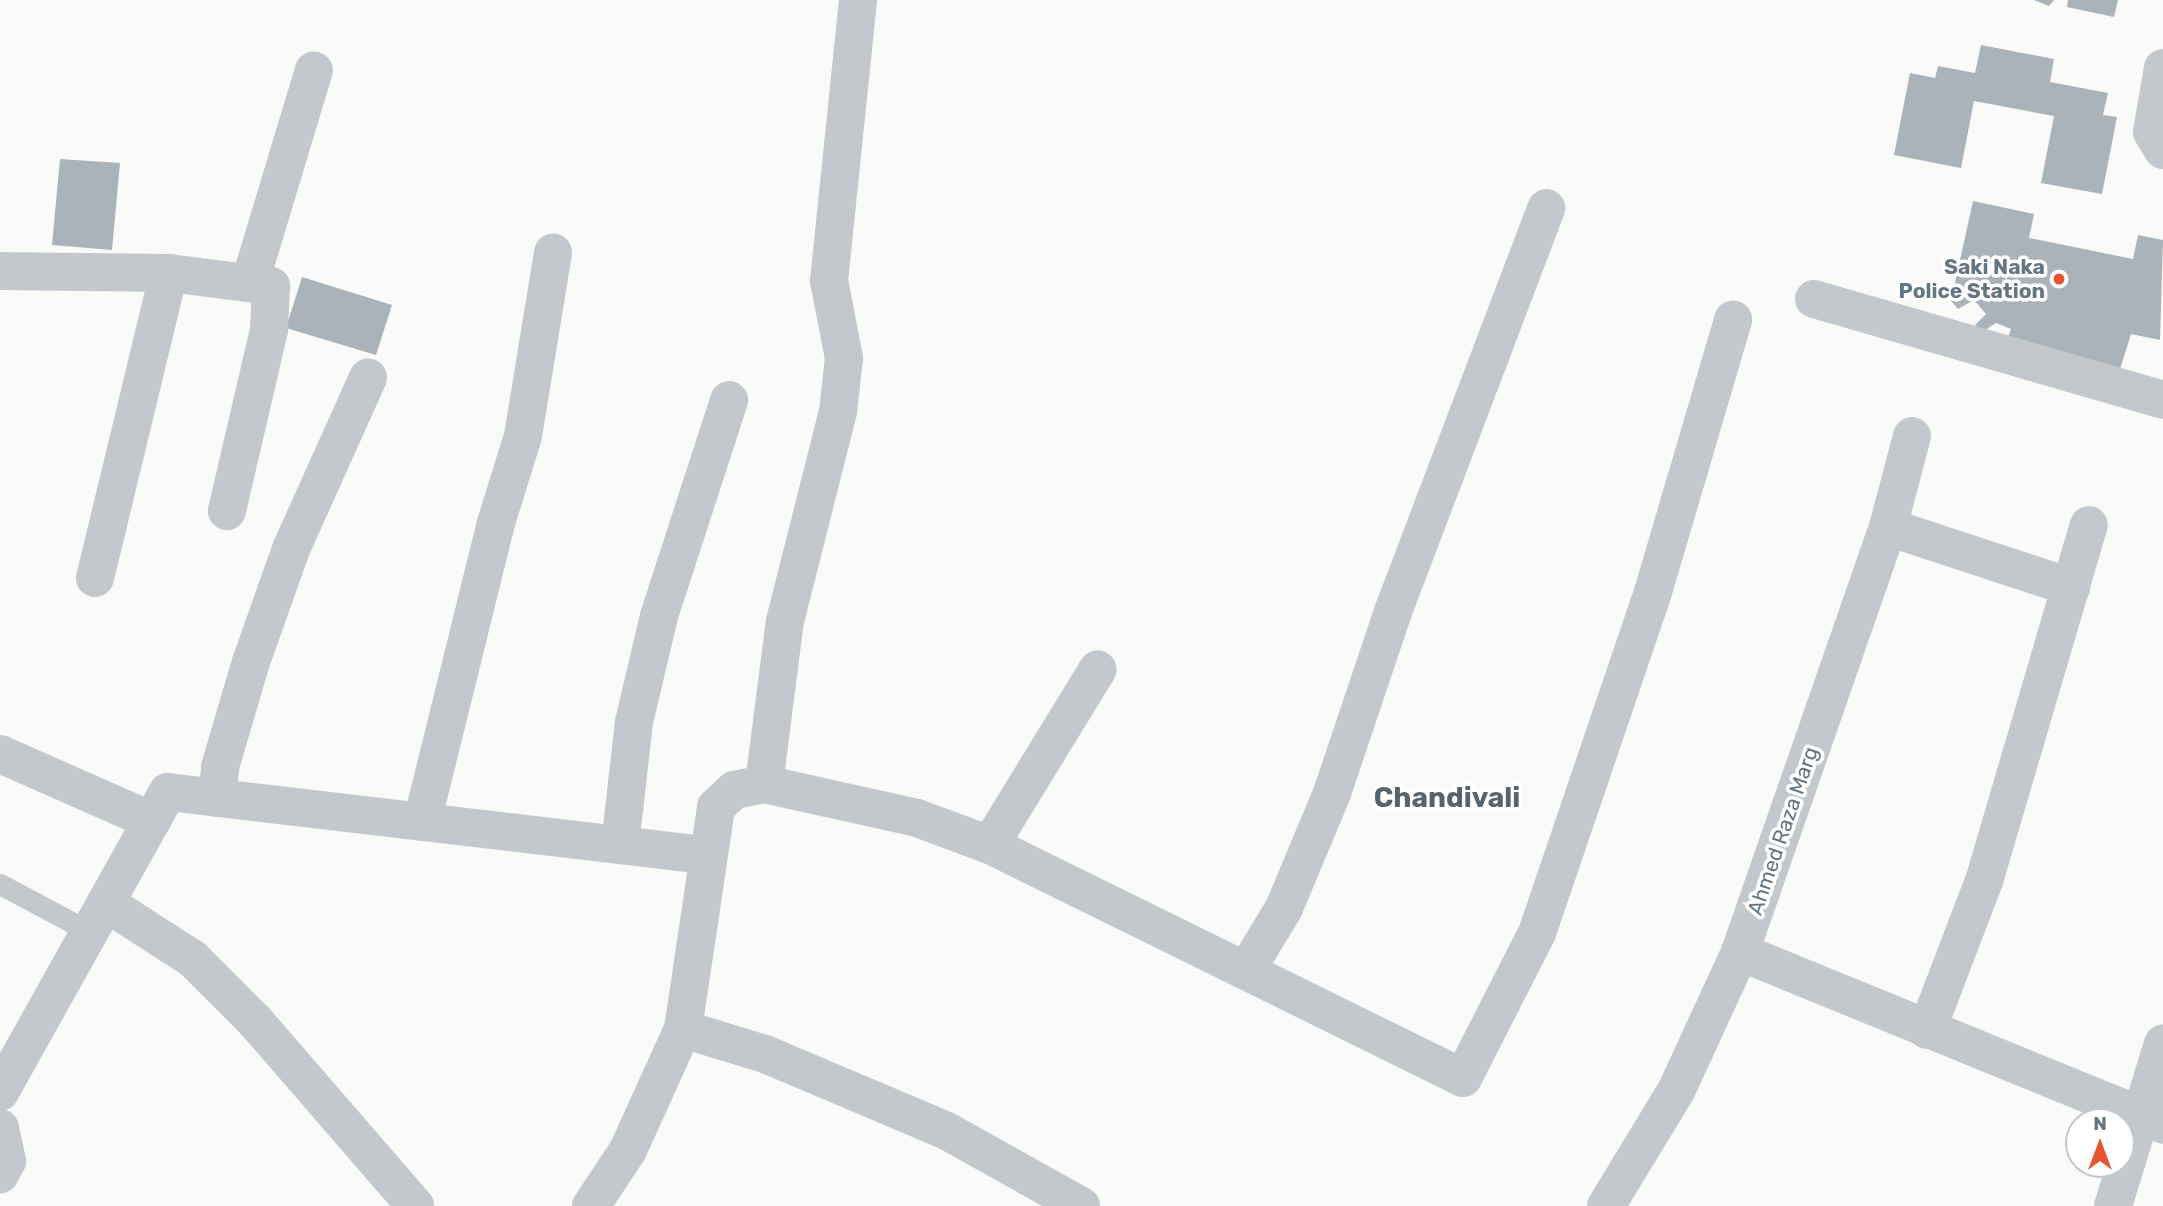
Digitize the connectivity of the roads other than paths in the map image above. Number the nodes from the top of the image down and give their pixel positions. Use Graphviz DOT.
graph roads {
  1 [pos="858,0"];
  2 [pos="2163,68"];
  3 [pos="314,70"];
  4 [pos="2163,150"];
  5 [pos="1546,208"];
  6 [pos="553,252"];
  7 [pos="0,271"];
  8 [pos="169,273"];
  9 [pos="250,282"];
  10 [pos="1814,299"];
  11 [pos="1733,320"];
  12 [pos="368,378"];
  13 [pos="729,400"];
  14 [pos="2163,400"];
  15 [pos="1912,436"];
  16 [pos="227,512"];
  17 [pos="2089,525"];
  18 [pos="1888,527"];
  19 [pos="95,578"];
  20 [pos="2071,587"];
  21 [pos="1098,669"];
  22 [pos="0,754"];
  23 [pos="764,784"];
  24 [pos="217,798"];
  25 [pos="152,821"];
  26 [pos="422,822"];
  27 [pos="620,845"];
  28 [pos="990,845"];
  29 [pos="705,855"];
  30 [pos="0,884"];
  31 [pos="98,917"];
  32 [pos="1740,952"];
  33 [pos="1246,971"];
  34 [pos="683,1029"];
  35 [pos="1927,1030"];
  36 [pos="2163,1043"];
  37 [pos="0,1092"];
  38 [pos="2151,1121"];
  39 [pos="0,1128"];
  40 [pos="0,1174"];
  41 [pos="415,1206"];
  42 [pos="591,1206"];
  43 [pos="1081,1206"];
  44 [pos="1606,1206"];
  45 [pos="2113,1206"];
  1 -- 23 [label="street"];
  2 -- 4 [label="street"];
  3 -- 9 [label="street"];
  5 -- 33 [label="street"];
  6 -- 26 [label="street"];
  7 -- 8 [label="street"];
  8 -- 9 [label="street"];
  8 -- 19 [label="street"];
  9 -- 16 [label="street"];
  10 -- 14 [label="street"];
  11 -- 33 [label="street"];
  12 -- 24 [label="street"];
  13 -- 27 [label="street"];
  15 -- 18 [label="street, Ahmed Raza Marg"];
  17 -- 20 [label="street"];
  18 -- 20 [label="street"];
  18 -- 32 [label="street, Ahmed Raza Marg"];
  20 -- 35 [label="street"];
  21 -- 28 [label="street"];
  22 -- 25 [label="street"];
  23 -- 28 [label="street"];
  23 -- 29 [label="street"];
  24 -- 25 [label="street"];
  24 -- 26 [label="street"];
  25 -- 31 [label="street"];
  26 -- 27 [label="street"];
  27 -- 29 [label="street"];
  28 -- 33 [label="street"];
  29 -- 34 [label="street"];
  30 -- 31 [label="lane"];
  31 -- 37 [label="street"];
  31 -- 41 [label="street"];
  32 -- 35 [label="street"];
  32 -- 44 [label="street, Ahmed Raza Marg"];
  34 -- 42 [label="street"];
  34 -- 43 [label="street"];
  35 -- 38 [label="street"];
  36 -- 38 [label="street"];
  38 -- 45 [label="street"];
  39 -- 40 [label="street"];
}
